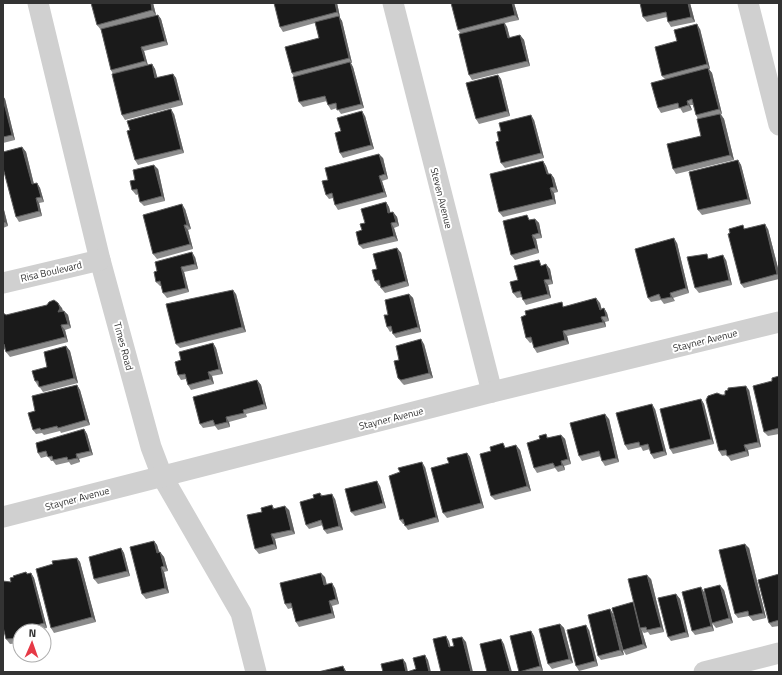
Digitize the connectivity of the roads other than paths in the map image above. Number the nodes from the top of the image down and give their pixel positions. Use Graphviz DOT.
graph roads {
  1 [pos="38,3"];
  2 [pos="393,3"];
  3 [pos="748,3"];
  4 [pos="779,124"];
  5 [pos="100,260"];
  6 [pos="3,283"];
  7 [pos="779,322"];
  8 [pos="492,392"];
  9 [pos="162,476"];
  10 [pos="3,517"];
  11 [pos="779,653"];
  12 [pos="256,672"];
  13 [pos="704,672"];
  1 -- 5 [label="street, Times Road"];
  2 -- 8 [label="street, Steven Avenue"];
  3 -- 4 [label="street"];
  5 -- 6 [label="street, Risa Boulevard"];
  5 -- 9 [label="street, Times Road"];
  7 -- 8 [label="street, Stayner Avenue"];
  8 -- 9 [label="street, Stayner Avenue"];
  9 -- 10 [label="street, Stayner Avenue"];
  9 -- 12 [label="street, Times Road"];
  11 -- 13 [label="street"];
}
